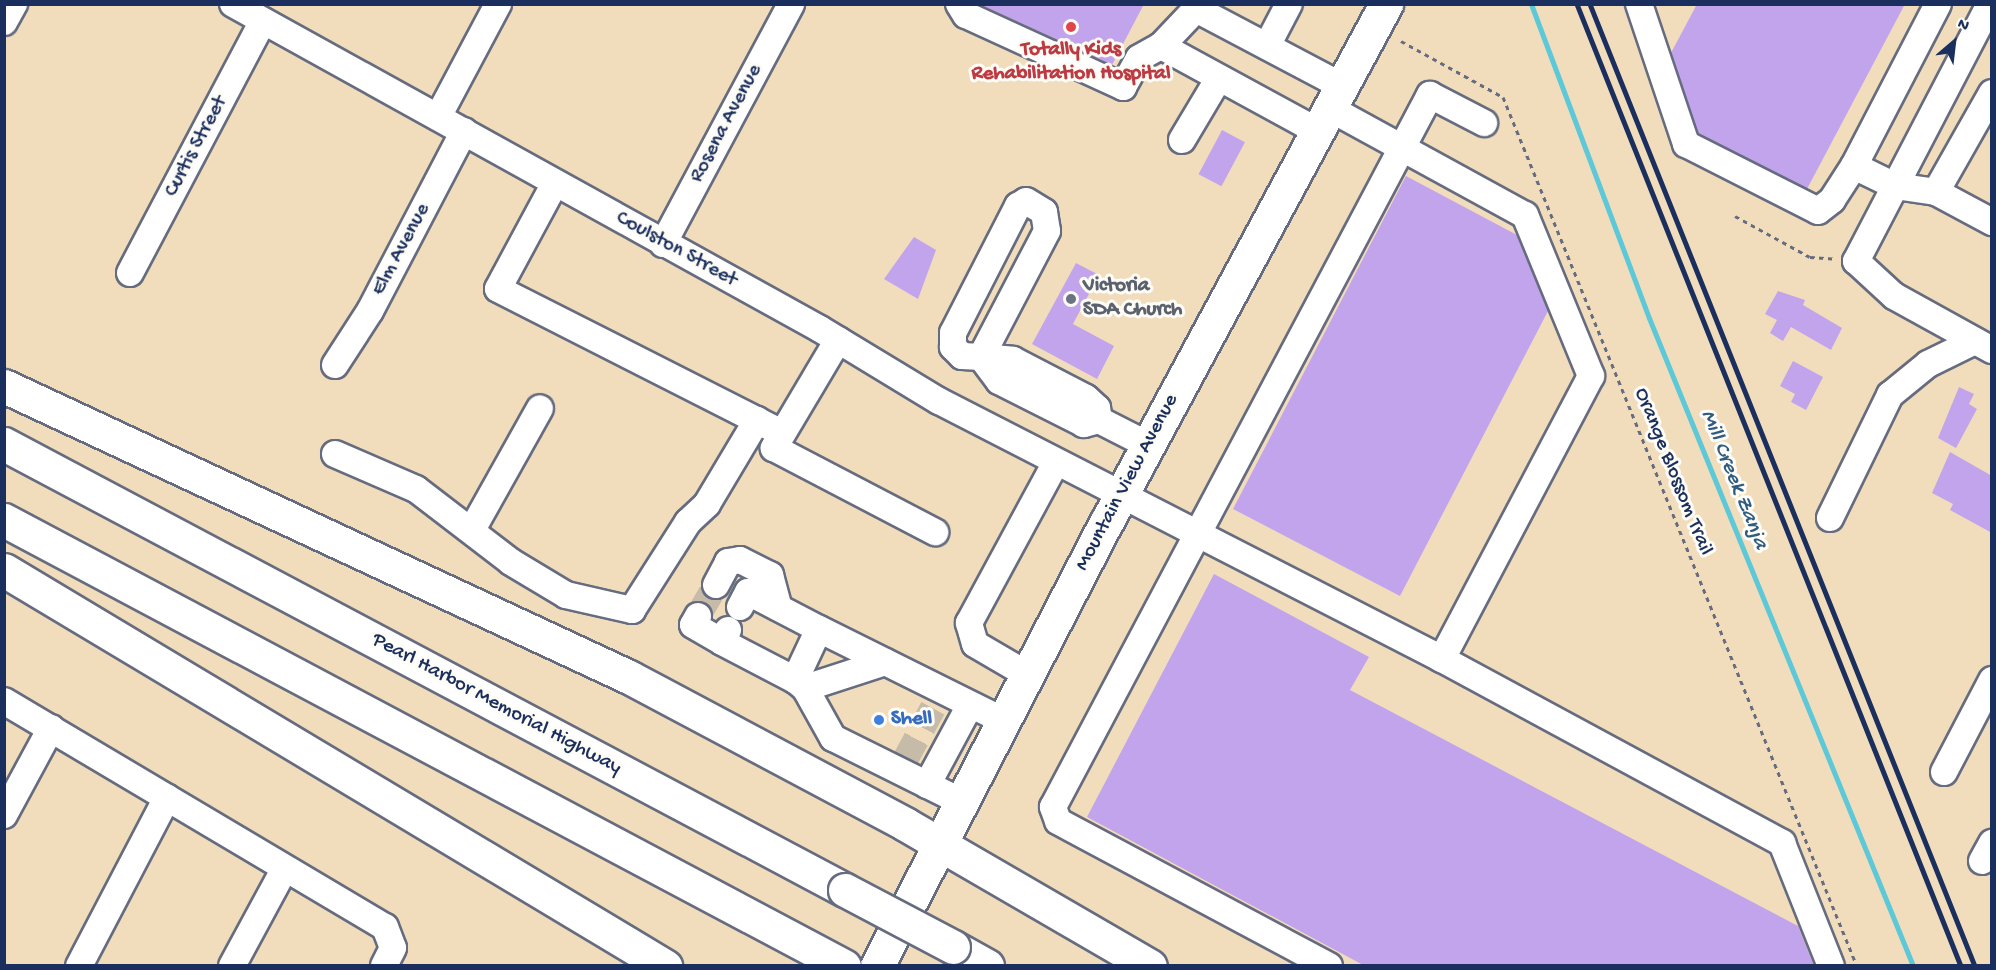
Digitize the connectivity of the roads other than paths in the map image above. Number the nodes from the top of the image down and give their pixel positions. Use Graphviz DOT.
graph roads {
  1 [pos="14,4"];
  2 [pos="232,4"];
  3 [pos="498,4"];
  4 [pos="790,4"];
  5 [pos="959,4"];
  6 [pos="1289,4"];
  7 [pos="1386,4"];
  8 [pos="1639,4"];
  9 [pos="1938,4"];
  10 [pos="1990,4"];
  11 [pos="1217,11"];
  12 [pos="263,21"];
  13 [pos="4,22"];
  14 [pos="1161,46"];
  15 [pos="1267,46"];
  16 [pos="1219,78"];
  17 [pos="1992,93"];
  18 [pos="1331,109"];
  19 [pos="438,117"];
  20 [pos="1484,123"];
  21 [pos="464,131"];
  22 [pos="1182,140"];
  23 [pos="1403,147"];
  24 [pos="1854,166"];
  25 [pos="555,183"];
  26 [pos="1895,186"];
  27 [pos="1936,192"];
  28 [pos="1992,222"];
  29 [pos="663,244"];
  30 [pos="130,273"];
  31 [pos="838,340"];
  32 [pos="1983,345"];
  33 [pos="981,357"];
  34 [pos="335,365"];
  35 [pos="4,386"];
  36 [pos="540,408"];
  37 [pos="757,420"];
  38 [pos="782,433"];
  39 [pos="4,444"];
  40 [pos="1148,445"];
  41 [pos="335,454"];
  42 [pos="1055,464"];
  43 [pos="1119,498"];
  44 [pos="1830,518"];
  45 [pos="4,520"];
  46 [pos="473,528"];
  47 [pos="935,532"];
  48 [pos="1197,536"];
  49 [pos="4,570"];
  50 [pos="716,585"];
  51 [pos="740,607"];
  52 [pos="779,608"];
  53 [pos="698,616"];
  54 [pos="819,629"];
  55 [pos="1442,659"];
  56 [pos="885,662"];
  57 [pos="1029,675"];
  58 [pos="1992,680"];
  59 [pos="800,684"];
  60 [pos="4,701"];
  61 [pos="970,705"];
  62 [pos="1004,720"];
  63 [pos="51,728"];
  64 [pos="1944,772"];
  65 [pos="927,785"];
  66 [pos="167,798"];
  67 [pos="962,802"];
  68 [pos="4,815"];
  69 [pos="941,844"];
  70 [pos="285,868"];
  71 [pos="79,966"];
  72 [pos="232,966"];
  73 [pos="384,966"];
  74 [pos="665,966"];
  75 [pos="844,966"];
  76 [pos="877,966"];
  77 [pos="987,966"];
  78 [pos="1150,966"];
  79 [pos="1329,966"];
  80 [pos="1831,966"];
  1 -- 13 [label="street"];
  2 -- 12 [label="street, Coulston Street"];
  3 -- 19 [label="street"];
  4 -- 29 [label="street, Rosena Avenue"];
  5 -- 14 [label="street"];
  6 -- 15 [label="street"];
  7 -- 18 [label="main road, Mountain View Avenue"];
  8 -- 24 [label="street"];
  9 -- 24 [label="street"];
  10 -- 26 [label="street"];
  11 -- 14 [label="street"];
  11 -- 15 [label="street"];
  12 -- 19 [label="street, Coulston Street"];
  12 -- 30 [label="street, Curtis Street"];
  14 -- 16 [label="street"];
  15 -- 18 [label="street"];
  16 -- 18 [label="street"];
  16 -- 22 [label="street"];
  17 -- 27 [label="street"];
  18 -- 23 [label="street"];
  18 -- 40 [label="main road, Mountain View Avenue"];
  19 -- 21 [label="street, Coulston Street"];
  20 -- 23 [label="street"];
  21 -- 25 [label="street, Coulston Street"];
  21 -- 34 [label="street, Elm Avenue"];
  23 -- 48 [label="street"];
  23 -- 55 [label="street"];
  24 -- 26 [label="street"];
  25 -- 29 [label="street, Coulston Street"];
  25 -- 37 [label="street"];
  26 -- 27 [label="street"];
  26 -- 32 [label="street"];
  27 -- 28 [label="street"];
  29 -- 31 [label="street, Coulston Street"];
  31 -- 38 [label="street"];
  31 -- 42 [label="street, Coulston Street"];
  32 -- 44 [label="street"];
  33 -- 33 [label="street"];
  33 -- 40 [label="street"];
  35 -- 69 [label="main road"];
  36 -- 46 [label="street"];
  37 -- 38 [label="street"];
  37 -- 46 [label="street"];
  38 -- 47 [label="street"];
  39 -- 77 [label="main road, Pearl Harbor Memorial Highway, bridge"];
  40 -- 43 [label="main road, Mountain View Avenue"];
  41 -- 46 [label="street"];
  42 -- 43 [label="street, Coulston Street"];
  42 -- 57 [label="street"];
  43 -- 48 [label="street, Coulston Street"];
  43 -- 57 [label="main road, Mountain View Avenue"];
  45 -- 75 [label="main road"];
  48 -- 55 [label="street, Coulston Street"];
  48 -- 79 [label="street"];
  49 -- 74 [label="main road"];
  50 -- 52 [label="street"];
  51 -- 52 [label="street"];
  52 -- 54 [label="street"];
  53 -- 59 [label="street"];
  54 -- 56 [label="street"];
  54 -- 59 [label="street"];
  55 -- 80 [label="street, Coulston Street"];
  56 -- 59 [label="street"];
  56 -- 61 [label="street"];
  57 -- 62 [label="main road, Mountain View Avenue"];
  58 -- 64 [label="street"];
  59 -- 65 [label="street"];
  60 -- 63 [label="street"];
  61 -- 62 [label="street"];
  61 -- 65 [label="street"];
  62 -- 67 [label="main road, Mountain View Avenue"];
  63 -- 66 [label="street"];
  63 -- 68 [label="street"];
  65 -- 67 [label="street"];
  66 -- 70 [label="street"];
  66 -- 71 [label="street"];
  67 -- 69 [label="main road, Mountain View Avenue"];
  69 -- 76 [label="main road, Mountain View Avenue"];
  69 -- 78 [label="main road"];
  70 -- 72 [label="street"];
  70 -- 73 [label="street"];
}
